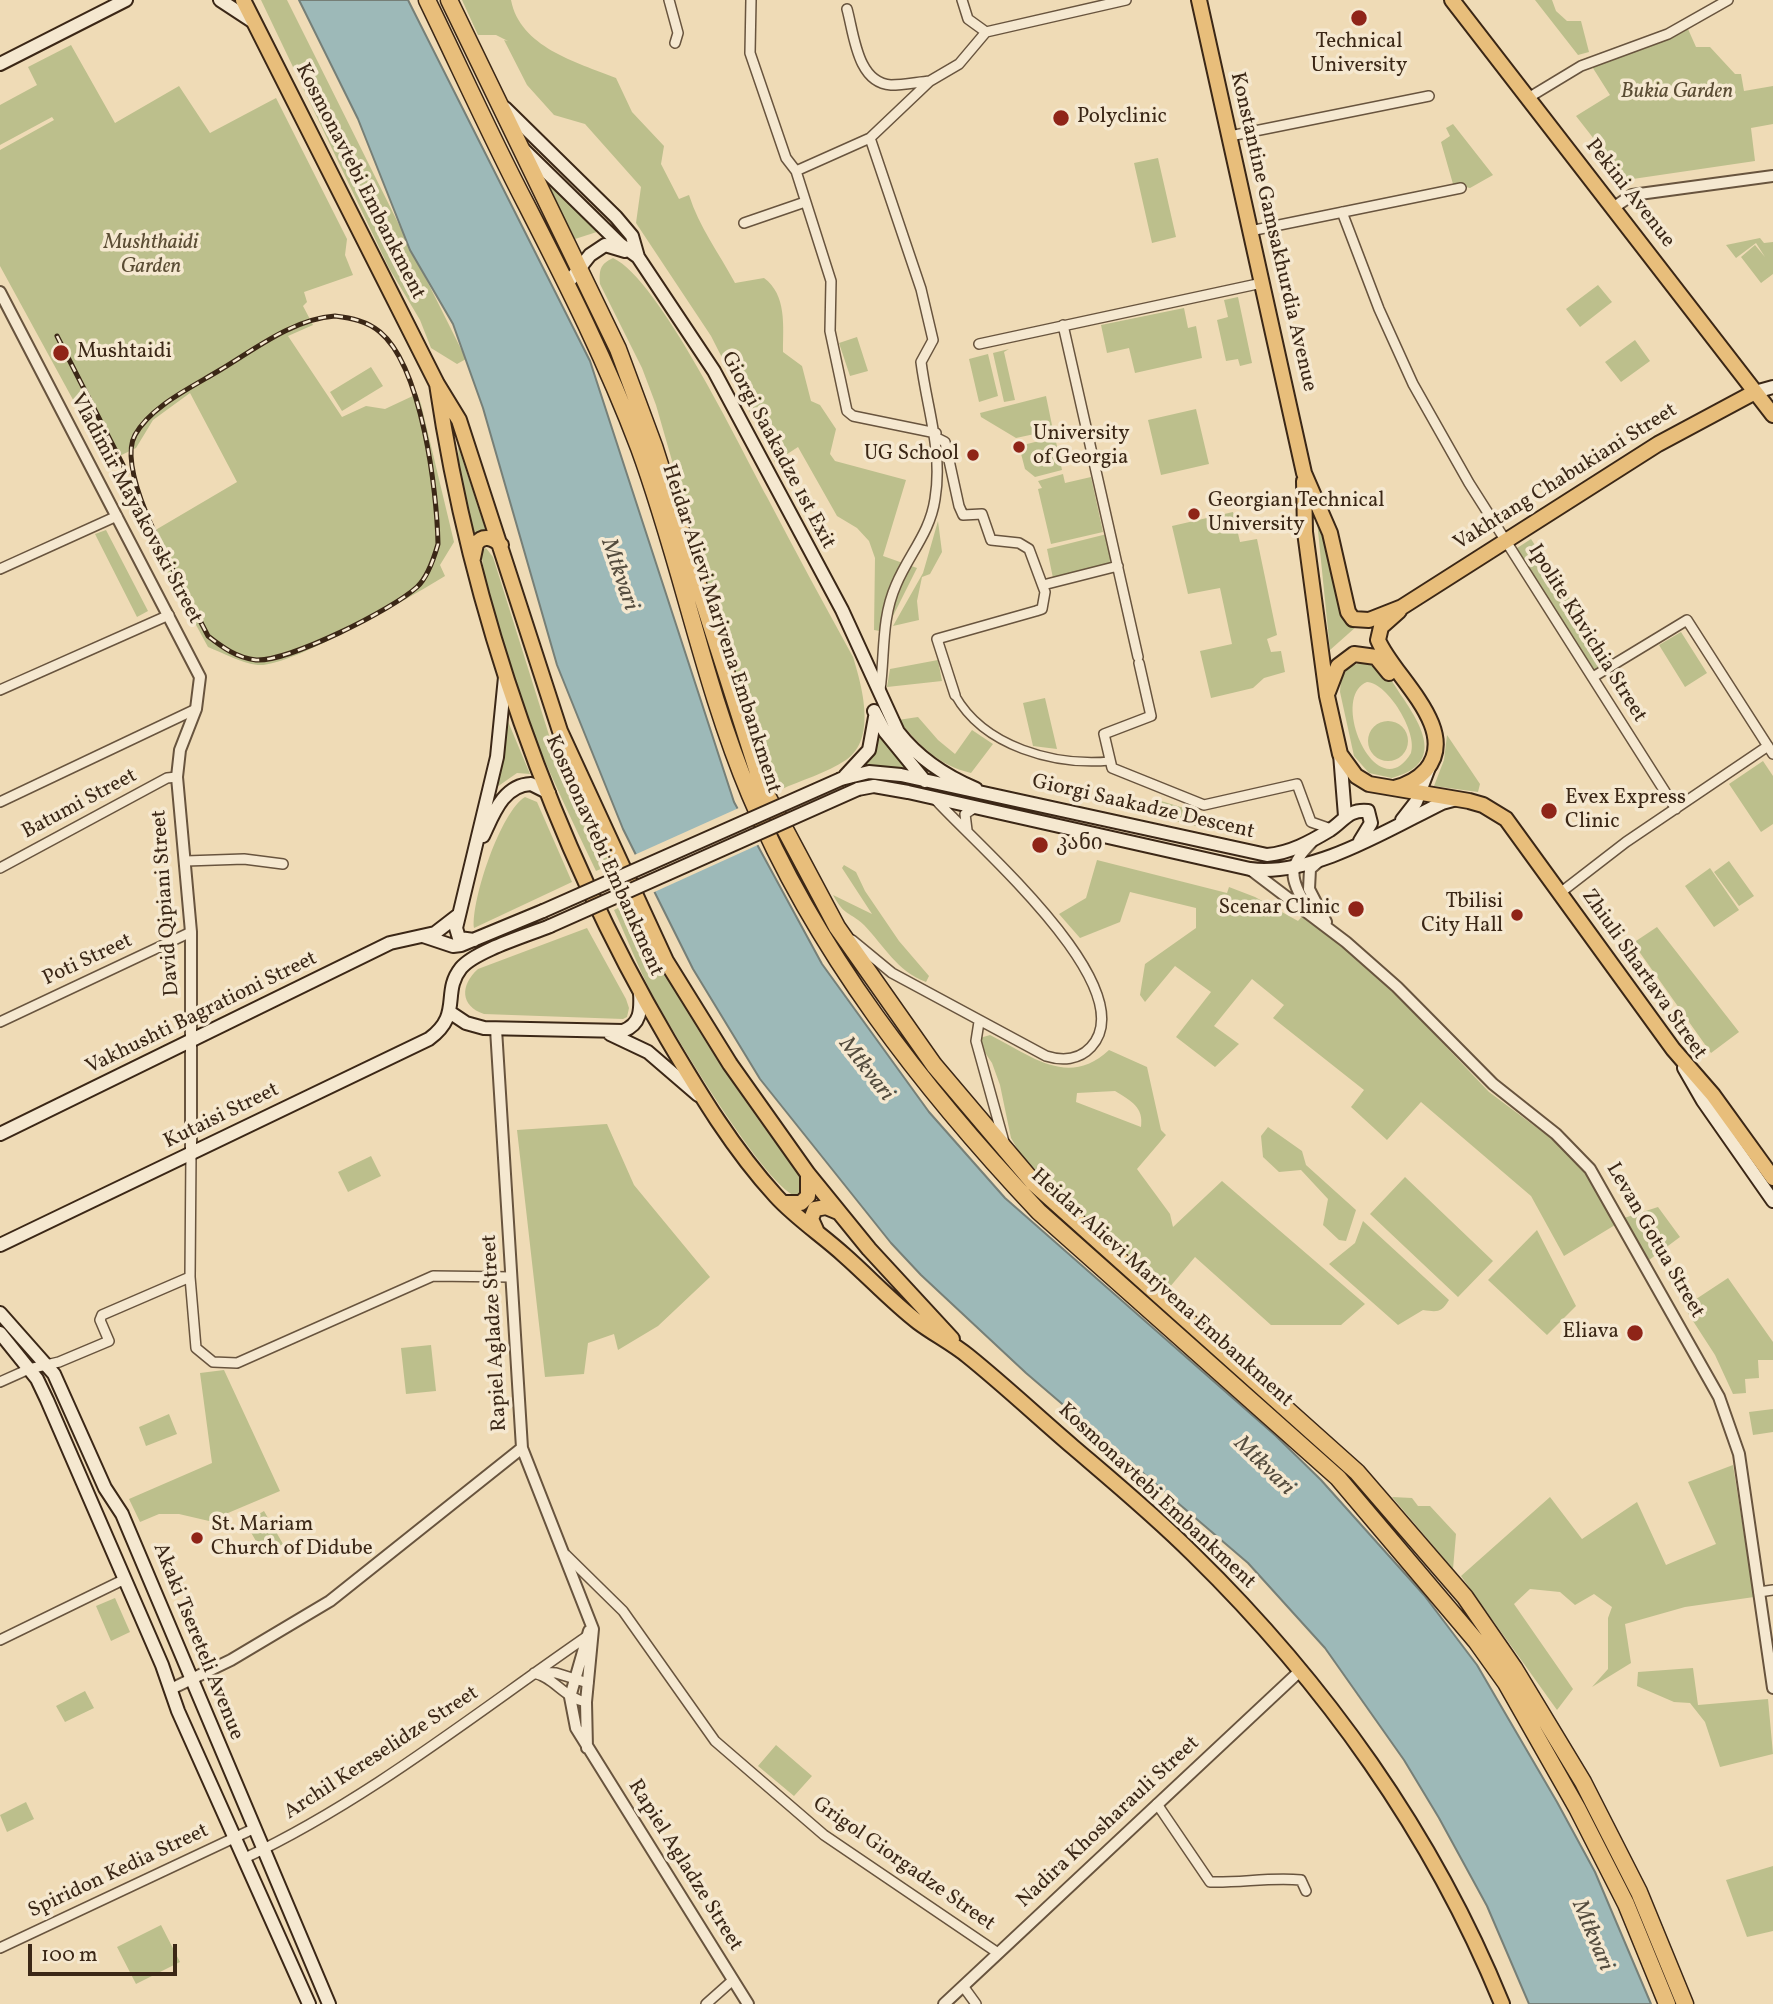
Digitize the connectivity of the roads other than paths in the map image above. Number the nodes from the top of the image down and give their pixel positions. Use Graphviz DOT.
graph roads {
  1 [pos="125,0"];
  2 [pos="220,0"];
  3 [pos="243,0"];
  4 [pos="449,0"];
  5 [pos="669,0"];
  6 [pos="751,0"];
  7 [pos="962,0"];
  8 [pos="1126,0"];
  9 [pos="1199,0"];
  10 [pos="1452,0"];
  11 [pos="1728,0"];
  12 [pos="112,3"];
  13 [pos="430,3"];
  14 [pos="456,7"];
  15 [pos="848,9"];
  16 [pos="255,23"];
  17 [pos="986,32"];
  18 [pos="675,43"];
  19 [pos="0,64"];
  20 [pos="930,81"];
  21 [pos="473,94"];
  22 [pos="1429,96"];
  23 [pos="1528,98"];
  24 [pos="496,99"];
  25 [pos="1230,136"];
  26 [pos="870,138"];
  27 [pos="517,143"];
  28 [pos="796,171"];
  29 [pos="1773,176"];
  30 [pos="1461,188"];
  31 [pos="805,202"];
  32 [pos="1613,208"];
  33 [pos="1342,212"];
  34 [pos="744,223"];
  35 [pos="1250,231"];
  36 [pos="638,257"];
  37 [pos="579,270"];
  38 [pos="1262,283"];
  39 [pos="567,284"];
  40 [pos="0,292"];
  41 [pos="1063,325"];
  42 [pos="979,344"];
  43 [pos="437,384"];
  44 [pos="1773,387"];
  45 [pos="1755,391"];
  46 [pos="1773,415"];
  47 [pos="936,435"];
  48 [pos="1304,473"];
  49 [pos="117,516"];
  50 [pos="1506,541"];
  51 [pos="501,545"];
  52 [pos="473,561"];
  53 [pos="1118,566"];
  54 [pos="0,569"];
  55 [pos="1043,585"];
  56 [pos="1402,607"];
  57 [pos="169,615"];
  58 [pos="870,671"];
  59 [pos="505,676"];
  60 [pos="1593,677"];
  61 [pos="0,690"];
  62 [pos="880,694"];
  63 [pos="955,695"];
  64 [pos="1327,696"];
  65 [pos="1423,708"];
  66 [pos="196,709"];
  67 [pos="874,711"];
  68 [pos="1770,750"];
  69 [pos="1340,754"];
  70 [pos="1110,761"];
  71 [pos="1430,765"];
  72 [pos="848,775"];
  73 [pos="177,777"];
  74 [pos="923,779"];
  75 [pos="976,789"];
  76 [pos="1389,789"];
  77 [pos="550,793"];
  78 [pos="1420,794"];
  79 [pos="934,798"];
  80 [pos="1458,799"];
  81 [pos="0,802"];
  82 [pos="956,802"];
  83 [pos="976,807"];
  84 [pos="1676,808"];
  85 [pos="1345,816"];
  86 [pos="1396,826"];
  87 [pos="1331,829"];
  88 [pos="968,832"];
  89 [pos="1314,839"];
  90 [pos="1360,841"];
  91 [pos="476,852"];
  92 [pos="186,860"];
  93 [pos="1317,863"];
  94 [pos="283,864"];
  95 [pos="0,868"];
  96 [pos="1250,869"];
  97 [pos="1293,869"];
  98 [pos="1560,893"];
  99 [pos="1312,913"];
  100 [pos="457,916"];
  101 [pos="1327,924"];
  102 [pos="837,927"];
  103 [pos="191,932"];
  104 [pos="422,936"];
  105 [pos="474,940"];
  106 [pos="640,992"];
  107 [pos="451,1013"];
  108 [pos="0,1022"];
  109 [pos="979,1022"];
  110 [pos="496,1029"];
  111 [pos="607,1033"];
  112 [pos="192,1040"];
  113 [pos="1673,1049"];
  114 [pos="703,1099"];
  115 [pos="0,1134"];
  116 [pos="191,1153"];
  117 [pos="1008,1153"];
  118 [pos="808,1174"];
  119 [pos="1773,1178"];
  120 [pos="1773,1201"];
  121 [pos="783,1203"];
  122 [pos="838,1212"];
  123 [pos="817,1233"];
  124 [pos="0,1245"];
  125 [pos="190,1277"];
  126 [pos="512,1277"];
  127 [pos="0,1313"];
  128 [pos="0,1334"];
  129 [pos="965,1354"];
  130 [pos="47,1365"];
  131 [pos="29,1369"];
  132 [pos="0,1381"];
  133 [pos="522,1448"];
  134 [pos="566,1555"];
  135 [pos="125,1579"];
  136 [pos="1773,1590"];
  137 [pos="1759,1592"];
  138 [pos="591,1621"];
  139 [pos="589,1635"];
  140 [pos="0,1640"];
  141 [pos="1301,1670"];
  142 [pos="534,1673"];
  143 [pos="574,1678"];
  144 [pos="190,1680"];
  145 [pos="588,1683"];
  146 [pos="1773,1688"];
  147 [pos="171,1689"];
  148 [pos="570,1698"];
  149 [pos="586,1702"];
  150 [pos="587,1748"];
  151 [pos="1157,1804"];
  152 [pos="253,1829"];
  153 [pos="233,1837"];
  154 [pos="263,1850"];
  155 [pos="245,1858"];
  156 [pos="1306,1891"];
  157 [pos="0,1948"];
  158 [pos="998,1953"];
  159 [pos="733,1980"];
  160 [pos="963,1986"];
  161 [pos="309,2004"];
  162 [pos="329,2004"];
  163 [pos="706,2004"];
  164 [pos="748,2004"];
  165 [pos="944,2004"];
  166 [pos="975,2004"];
  167 [pos="1502,2004"];
  168 [pos="1667,2004"];
  169 [pos="1685,2004"];
  1 -- 12 [label="main road"];
  2 -- 16 [label="main road"];
  3 -- 16 [label="main road, Kosmonavtebi Embankment"];
  4 -- 14 [label="highway, Heidar Alievi Marjvena Embankment"];
  5 -- 18 [label="street"];
  6 -- 28 [label="street"];
  7 -- 17 [label="street"];
  8 -- 17 [label="street"];
  9 -- 25 [label="main road, Konstantine Gamsakhurdia Avenue"];
  10 -- 23 [label="main road, Pekini Avenue"];
  11 -- 23 [label="street"];
  12 -- 19 [label="main road"];
  13 -- 21 [label="highway, Heidar Alievi Marjvena Embankment"];
  14 -- 24 [label="highway, Heidar Alievi Marjvena Embankment"];
  15 -- 20 [label="street"];
  16 -- 43 [label="main road, Kosmonavtebi Embankment"];
  17 -- 20 [label="street"];
  20 -- 26 [label="street"];
  21 -- 27 [label="highway"];
  21 -- 39 [label="highway, Heidar Alievi Marjvena Embankment"];
  22 -- 25 [label="street"];
  23 -- 32 [label="main road, Pekini Avenue"];
  24 -- 27 [label="highway, Heidar Alievi Marjvena Embankment"];
  24 -- 36 [label="main road, Giorgi Saakadze 1st Exit"];
  25 -- 35 [label="main road, Konstantine Gamsakhurdia Avenue"];
  26 -- 28 [label="street"];
  26 -- 47 [label="street"];
  27 -- 36 [label="main road, Giorgi Saakadze 1st Exit"];
  27 -- 37 [label="highway, Heidar Alievi Marjvena Embankment"];
  28 -- 31 [label="street"];
  29 -- 32 [label="street"];
  30 -- 33 [label="street"];
  31 -- 34 [label="street"];
  31 -- 47 [label="street"];
  32 -- 45 [label="main road, Pekini Avenue"];
  33 -- 35 [label="street"];
  33 -- 50 [label="street, Ipolite Khvichia Street"];
  35 -- 38 [label="main road, Konstantine Gamsakhurdia Avenue"];
  36 -- 37 [label="main road"];
  36 -- 58 [label="main road, Giorgi Saakadze 1st Exit"];
  37 -- 39 [label="main road"];
  37 -- 102 [label="highway, Heidar Alievi Marjvena Embankment"];
  38 -- 41 [label="street"];
  38 -- 48 [label="main road, Konstantine Gamsakhurdia Avenue"];
  39 -- 168 [label="highway, Heidar Alievi Marjvena Embankment"];
  40 -- 49 [label="street, Vladimir Mayakovski Street"];
  41 -- 42 [label="street"];
  41 -- 53 [label="street"];
  43 -- 51 [label="main road, Kosmonavtebi Embankment"];
  43 -- 52 [label="main road, Kosmonavtebi Embankment"];
  44 -- 45 [label="main road"];
  45 -- 46 [label="main road, Pekini Avenue"];
  45 -- 50 [label="main road, Vakhtang Chabukiani Street"];
  47 -- 55 [label="street"];
  47 -- 62 [label="street"];
  48 -- 56 [label="main road"];
  48 -- 64 [label="main road"];
  49 -- 54 [label="street"];
  49 -- 57 [label="street, Vladimir Mayakovski Street"];
  50 -- 56 [label="main road, Vakhtang Chabukiani Street"];
  50 -- 60 [label="street, Ipolite Khvichia Street"];
  51 -- 52 [label="main road"];
  51 -- 118 [label="main road, Kosmonavtebi Embankment"];
  52 -- 59 [label="main road, Kosmonavtebi Embankment"];
  53 -- 55 [label="street"];
  53 -- 70 [label="street"];
  55 -- 63 [label="street"];
  56 -- 65 [label="main road"];
  57 -- 61 [label="street"];
  57 -- 66 [label="street, Vladimir Mayakovski Street"];
  58 -- 62 [label="main road, Giorgi Saakadze 1st Exit"];
  58 -- 67 [label="main road, Giorgi Saakadze 1st Exit"];
  59 -- 77 [label="main road, Kosmonavtebi Embankment"];
  59 -- 91 [label="main road"];
  60 -- 68 [label="street"];
  60 -- 84 [label="street, Ipolite Khvichia Street"];
  62 -- 75 [label="main road, Giorgi Saakadze 1st Exit"];
  63 -- 70 [label="street"];
  64 -- 65 [label="main road"];
  64 -- 69 [label="main road"];
  65 -- 71 [label="main road"];
  66 -- 73 [label="street, David Qipiani Street"];
  66 -- 81 [label="street"];
  67 -- 72 [label="main road, Giorgi Saakadze 1st Exit"];
  67 -- 74 [label="main road, Giorgi Saakadze 1st Exit"];
  68 -- 84 [label="street"];
  69 -- 76 [label="main road"];
  69 -- 85 [label="main road"];
  70 -- 87 [label="street"];
  71 -- 76 [label="main road"];
  71 -- 78 [label="main road"];
  72 -- 74 [label="main road, Giorgi Saakadze Descent"];
  72 -- 105 [label="main road, Vakhushti Bagrationi Street, bridge"];
  73 -- 92 [label="street, David Qipiani Street"];
  73 -- 95 [label="street, Batumi Street"];
  74 -- 75 [label="main road, Giorgi Saakadze Descent"];
  74 -- 82 [label="main road, Giorgi Saakadze Descent"];
  75 -- 89 [label="main road, Giorgi Saakadze Descent"];
  76 -- 78 [label="main road, Zhiuli Shartava Street"];
  77 -- 91 [label="main road"];
  77 -- 106 [label="main road, Kosmonavtebi Embankment"];
  78 -- 80 [label="main road, Zhiuli Shartava Street"];
  78 -- 86 [label="main road"];
  79 -- 82 [label="main road, Giorgi Saakadze Descent"];
  79 -- 88 [label="street"];
  79 -- 107 [label="main road, Giorgi Saakadze Descent, bridge"];
  80 -- 86 [label="main road, Giorgi Saakadze Descent"];
  80 -- 98 [label="main road, Zhiuli Shartava Street"];
  82 -- 83 [label="main road, Giorgi Saakadze Descent"];
  83 -- 88 [label="street"];
  83 -- 96 [label="main road, Giorgi Saakadze Descent"];
  84 -- 98 [label="street"];
  85 -- 87 [label="main road, Giorgi Saakadze Descent"];
  85 -- 90 [label="main road"];
  86 -- 90 [label="main road, Giorgi Saakadze Descent"];
  87 -- 89 [label="main road, Giorgi Saakadze Descent"];
  88 -- 109 [label="street"];
  89 -- 97 [label="street"];
  90 -- 93 [label="main road, Giorgi Saakadze Descent"];
  91 -- 100 [label="main road"];
  92 -- 94 [label="street"];
  92 -- 103 [label="street, David Qipiani Street"];
  93 -- 97 [label="main road, Giorgi Saakadze Descent"];
  93 -- 101 [label="street"];
  96 -- 97 [label="main road, Giorgi Saakadze Descent"];
  96 -- 99 [label="street, Levan Gotua Street"];
  97 -- 99 [label="street"];
  98 -- 113 [label="main road, Zhiuli Shartava Street"];
  99 -- 101 [label="street, Levan Gotua Street"];
  100 -- 104 [label="main road, Vakhushti Bagrationi Street"];
  100 -- 105 [label="main road"];
  101 -- 137 [label="street, Levan Gotua Street"];
  102 -- 109 [label="street"];
  102 -- 117 [label="highway, Heidar Alievi Marjvena Embankment"];
  103 -- 108 [label="street, Poti Street"];
  103 -- 112 [label="street, David Qipiani Street"];
  104 -- 105 [label="main road, Vakhushti Bagrationi Street"];
  104 -- 112 [label="main road, Vakhushti Bagrationi Street"];
  106 -- 111 [label="main road"];
  106 -- 114 [label="main road, Kosmonavtebi Embankment"];
  107 -- 110 [label="main road"];
  107 -- 116 [label="main road, Kutaisi Street"];
  109 -- 117 [label="street"];
  110 -- 111 [label="main road"];
  110 -- 126 [label="street, Rapiel Agladze Street"];
  111 -- 114 [label="main road"];
  112 -- 115 [label="main road, Vakhushti Bagrationi Street"];
  112 -- 116 [label="street, David Qipiani Street"];
  113 -- 119 [label="main road"];
  113 -- 120 [label="main road, Zhiuli Shartava Street"];
  114 -- 121 [label="main road, Kosmonavtebi Embankment"];
  116 -- 124 [label="main road, Kutaisi Street"];
  116 -- 125 [label="street, David Qipiani Street"];
  117 -- 169 [label="highway, Heidar Alievi Marjvena Embankment"];
  118 -- 121 [label="main road"];
  118 -- 122 [label="main road, Kosmonavtebi Embankment"];
  121 -- 123 [label="main road, Kosmonavtebi Embankment"];
  122 -- 123 [label="main road"];
  122 -- 129 [label="main road, Kosmonavtebi Embankment"];
  123 -- 129 [label="main road, Kosmonavtebi Embankment"];
  125 -- 126 [label="street, David Qipiani Street"];
  125 -- 130 [label="street"];
  126 -- 133 [label="street, Rapiel Agladze Street"];
  127 -- 130 [label="main road, Akaki Tsereteli Avenue"];
  128 -- 131 [label="main road, Akaki Tsereteli Avenue"];
  129 -- 141 [label="main road, Kosmonavtebi Embankment"];
  130 -- 131 [label="street"];
  130 -- 144 [label="main road, Akaki Tsereteli Avenue"];
  131 -- 132 [label="street"];
  131 -- 135 [label="main road, Akaki Tsereteli Avenue"];
  133 -- 134 [label="street, Rapiel Agladze Street"];
  133 -- 144 [label="street"];
  134 -- 138 [label="street, Rapiel Agladze Street"];
  134 -- 158 [label="street, Grigol Giorgadze Street"];
  135 -- 140 [label="street"];
  135 -- 147 [label="main road, Akaki Tsereteli Avenue"];
  136 -- 137 [label="street"];
  137 -- 146 [label="street, Levan Gotua Street"];
  138 -- 139 [label="street, Rapiel Agladze Street"];
  138 -- 145 [label="street, Rapiel Agladze Street"];
  139 -- 142 [label="street, Archil Kereselidze Street"];
  139 -- 143 [label="street, Rapiel Agladze Street"];
  141 -- 151 [label="street, Nadira Khosharauli Street"];
  141 -- 167 [label="main road, Kosmonavtebi Embankment"];
  142 -- 143 [label="street"];
  142 -- 148 [label="street"];
  142 -- 154 [label="street, Archil Kereselidze Street"];
  143 -- 145 [label="street"];
  143 -- 148 [label="street, Rapiel Agladze Street"];
  144 -- 147 [label="street"];
  144 -- 152 [label="main road, Akaki Tsereteli Avenue"];
  145 -- 149 [label="street, Rapiel Agladze Street"];
  147 -- 153 [label="main road, Akaki Tsereteli Avenue"];
  148 -- 149 [label="street"];
  148 -- 150 [label="street, Rapiel Agladze Street"];
  149 -- 150 [label="street, Rapiel Agladze Street"];
  150 -- 159 [label="street, Rapiel Agladze Street"];
  151 -- 156 [label="street"];
  151 -- 158 [label="street, Nadira Khosharauli Street"];
  152 -- 153 [label="street, Spiridon Kedia Street"];
  152 -- 154 [label="main road, Akaki Tsereteli Avenue"];
  153 -- 155 [label="main road, Akaki Tsereteli Avenue"];
  153 -- 157 [label="street, Spiridon Kedia Street"];
  154 -- 155 [label="street, Archil Kereselidze Street"];
  154 -- 162 [label="main road, Akaki Tsereteli Avenue"];
  155 -- 161 [label="main road, Akaki Tsereteli Avenue"];
  158 -- 160 [label="street, Nadira Khosharauli Street"];
  159 -- 163 [label="street"];
  159 -- 164 [label="street, Rapiel Agladze Street"];
  160 -- 165 [label="street, Nadira Khosharauli Street"];
  160 -- 166 [label="street"];
}
